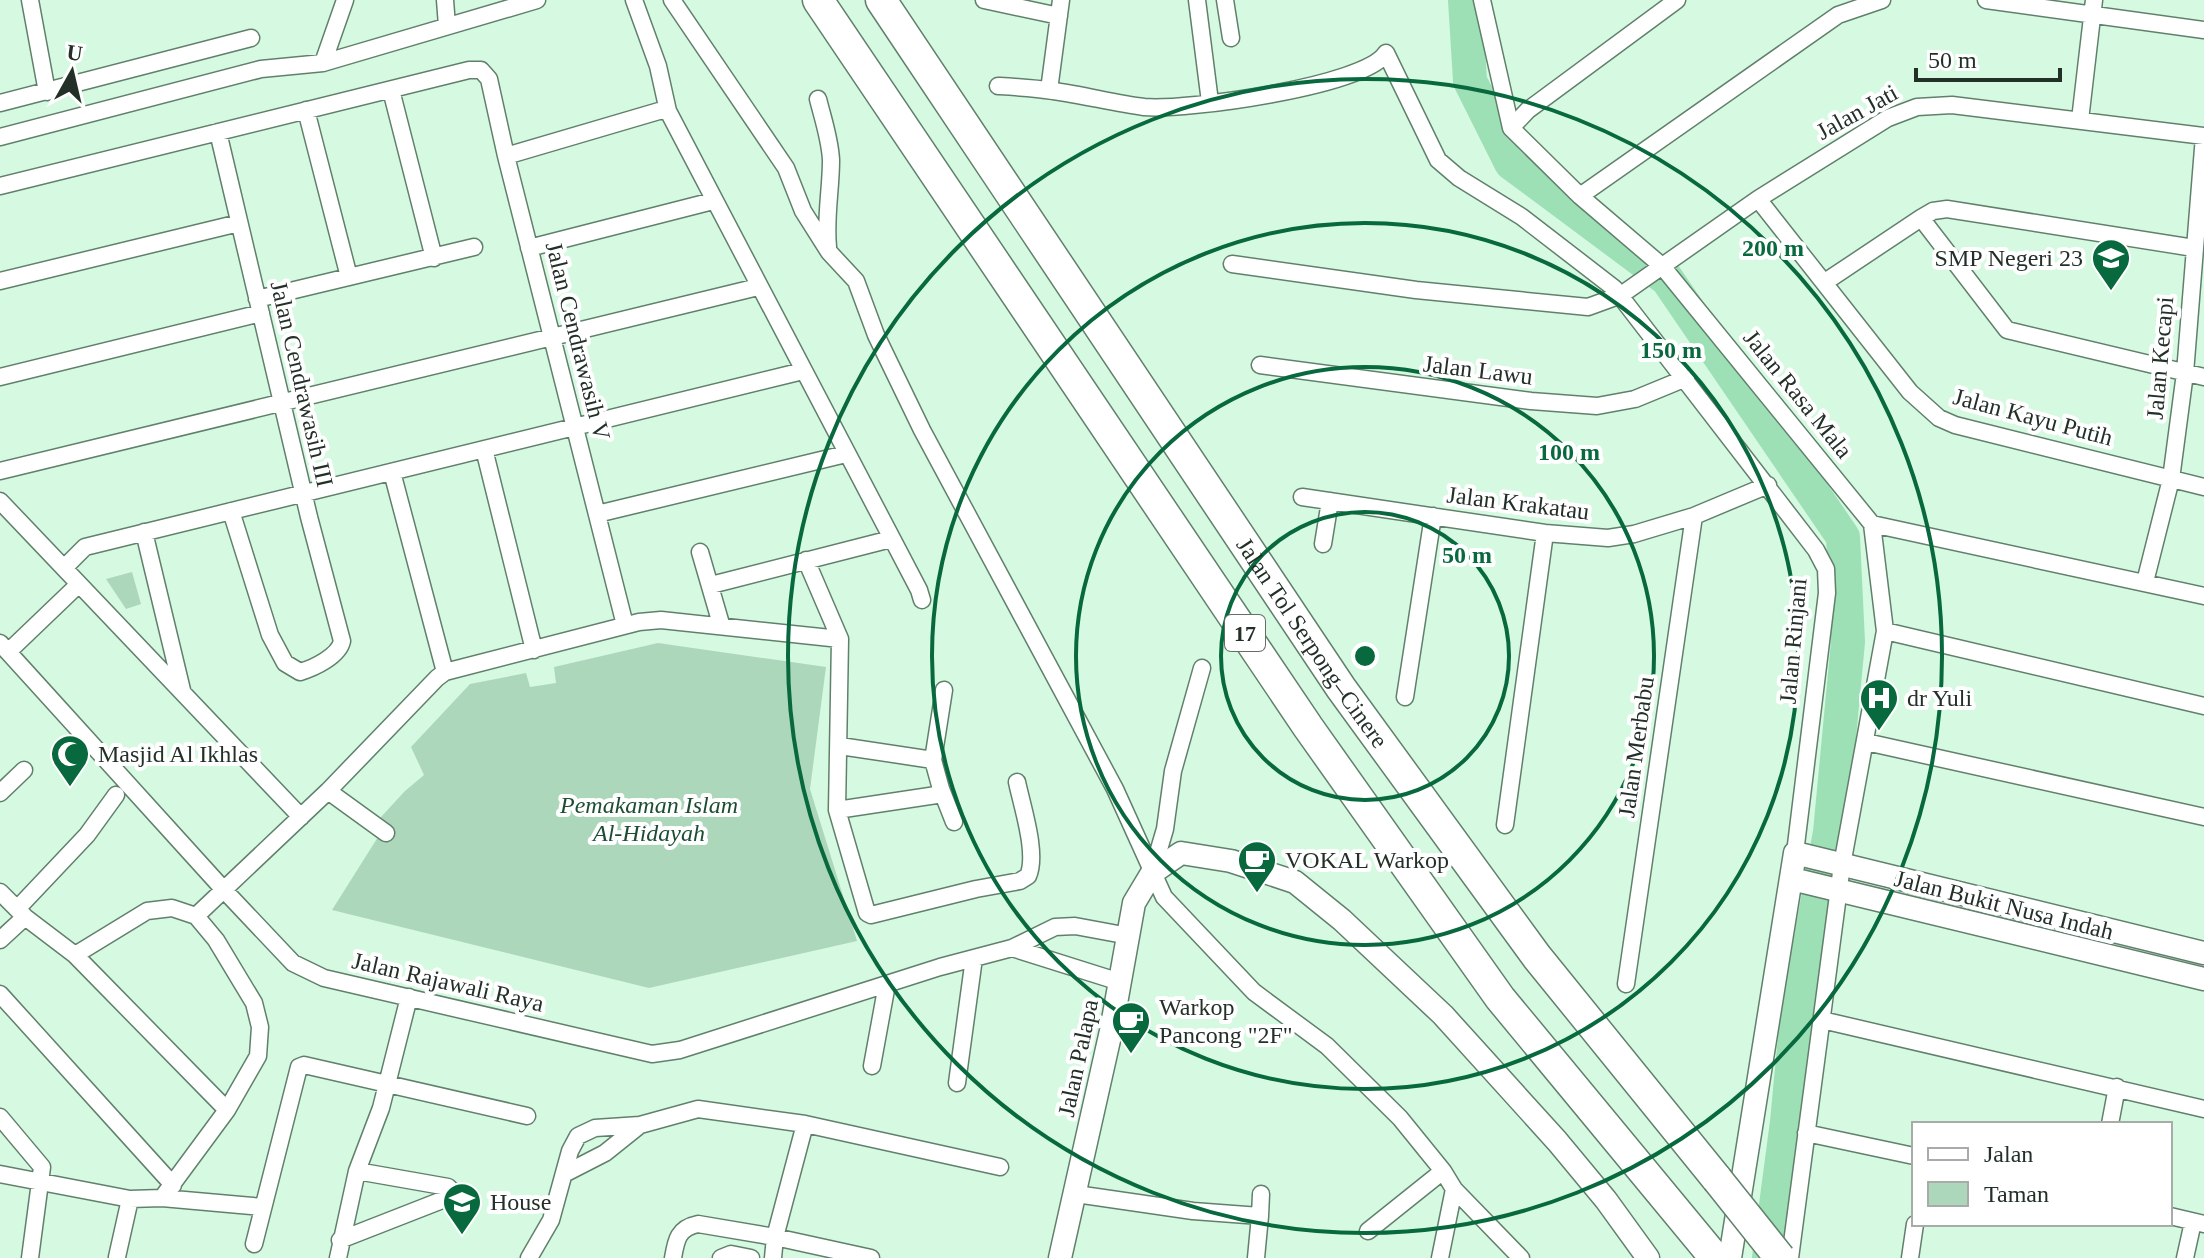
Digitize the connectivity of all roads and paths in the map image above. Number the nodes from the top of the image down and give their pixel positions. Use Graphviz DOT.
graph roads {
  1 [pos="30,0"];
  2 [pos="345,0"];
  3 [pos="445,0"];
  4 [pos="537,0"];
  5 [pos="634,0"];
  6 [pos="672,0"];
  7 [pos="818,0"];
  8 [pos="881,0"];
  9 [pos="984,0"];
  10 [pos="1197,0"];
  11 [pos="1225,0"];
  12 [pos="1677,0"];
  13 [pos="1882,0"];
  14 [pos="1986,0"];
  15 [pos="1484,1"];
  16 [pos="2093,7"];
  17 [pos="1060,8"];
  18 [pos="447,26"];
  19 [pos="2204,30"];
  20 [pos="251,38"];
  21 [pos="1231,38"];
  22 [pos="323,63"];
  23 [pos="998,86"];
  24 [pos="391,90"];
  25 [pos="1049,90"];
  26 [pos="47,92"];
  27 [pos="818,99"];
  28 [pos="1210,102"];
  29 [pos="0,103"];
  30 [pos="306,110"];
  31 [pos="668,111"];
  32 [pos="2080,120"];
  33 [pos="1511,128"];
  34 [pos="218,132"];
  35 [pos="2204,136"];
  36 [pos="0,137"];
  37 [pos="506,156"];
  38 [pos="0,186"];
  39 [pos="1580,196"];
  40 [pos="1758,199"];
  41 [pos="713,201"];
  42 [pos="1921,218"];
  43 [pos="239,223"];
  44 [pos="474,247"];
  45 [pos="529,248"];
  46 [pos="2194,248"];
  47 [pos="829,252"];
  48 [pos="434,258"];
  49 [pos="1232,264"];
  50 [pos="1660,267"];
  51 [pos="349,277"];
  52 [pos="0,281"];
  53 [pos="1825,282"];
  54 [pos="758,287"];
  55 [pos="1626,291"];
  56 [pos="259,306"];
  57 [pos="552,337"];
  58 [pos="1260,365"];
  59 [pos="803,371"];
  60 [pos="2185,373"];
  61 [pos="0,377"];
  62 [pos="2204,377"];
  63 [pos="1686,378"];
  64 [pos="282,403"];
  65 [pos="575,427"];
  66 [pos="484,449"];
  67 [pos="846,454"];
  68 [pos="0,471"];
  69 [pos="392,472"];
  70 [pos="2171,479"];
  71 [pos="1768,485"];
  72 [pos="2204,487"];
  73 [pos="304,493"];
  74 [pos="1302,497"];
  75 [pos="0,501"];
  76 [pos="1330,501"];
  77 [pos="231,511"];
  78 [pos="597,514"];
  79 [pos="1433,516"];
  80 [pos="1694,516"];
  81 [pos="1872,524"];
  82 [pos="144,532"];
  83 [pos="1545,533"];
  84 [pos="891,539"];
  85 [pos="1323,544"];
  86 [pos="700,552"];
  87 [pos="806,560"];
  88 [pos="64,568"];
  89 [pos="2145,582"];
  90 [pos="79,584"];
  91 [pos="711,585"];
  92 [pos="2204,596"];
  93 [pos="922,600"];
  94 [pos="721,624"];
  95 [pos="625,625"];
  96 [pos="1885,631"];
  97 [pos="840,639"];
  98 [pos="4,647"];
  99 [pos="534,650"];
  100 [pos="1202,668"];
  101 [pos="445,672"];
  102 [pos="944,690"];
  103 [pos="183,693"];
  104 [pos="1405,697"];
  105 [pos="2204,706"];
  106 [pos="1866,742"];
  107 [pos="840,746"];
  108 [pos="933,760"];
  109 [pos="24,770"];
  110 [pos="1017,782"];
  111 [pos="328,791"];
  112 [pos="0,793"];
  113 [pos="943,794"];
  114 [pos="116,795"];
  115 [pos="837,810"];
  116 [pos="301,817"];
  117 [pos="2204,817"];
  118 [pos="954,822"];
  119 [pos="1505,825"];
  120 [pos="381,830"];
  121 [pos="1797,854"];
  122 [pos="1840,865"];
  123 [pos="1152,873"];
  124 [pos="1794,880"];
  125 [pos="224,890"];
  126 [pos="0,892"];
  127 [pos="1836,892"];
  128 [pos="21,913"];
  129 [pos="196,916"];
  130 [pos="1043,934"];
  131 [pos="1129,936"];
  132 [pos="0,940"];
  133 [pos="1012,948"];
  134 [pos="2204,953"];
  135 [pos="75,955"];
  136 [pos="974,958"];
  137 [pos="1041,958"];
  138 [pos="2204,979"];
  139 [pos="1120,982"];
  140 [pos="887,984"];
  141 [pos="1626,984"];
  142 [pos="0,994"];
  143 [pos="409,997"];
  144 [pos="1822,1020"];
  145 [pos="872,1066"];
  146 [pos="957,1083"];
  147 [pos="385,1085"];
  148 [pos="2117,1087"];
  149 [pos="2204,1109"];
  150 [pos="227,1110"];
  151 [pos="527,1116"];
  152 [pos="0,1117"];
  153 [pos="2110,1122"];
  154 [pos="805,1124"];
  155 [pos="640,1125"];
  156 [pos="1806,1133"];
  157 [pos="1912,1156"];
  158 [pos="1000,1167"];
  159 [pos="357,1171"];
  160 [pos="1443,1171"];
  161 [pos="566,1173"];
  162 [pos="0,1174"];
  163 [pos="41,1181"];
  164 [pos="173,1185"];
  165 [pos="1454,1189"];
  166 [pos="1076,1194"];
  167 [pos="1261,1194"];
  168 [pos="162,1198"];
  169 [pos="130,1199"];
  170 [pos="263,1207"];
  171 [pos="1260,1216"];
  172 [pos="2172,1216"];
  173 [pos="2198,1223"];
  174 [pos="1915,1226"];
  175 [pos="1368,1231"];
  176 [pos="775,1237"];
  177 [pos="340,1240"];
  178 [pos="254,1244"];
  179 [pos="1709,1250"];
  180 [pos="117,1257"];
  181 [pos="30,1258"];
  182 [pos="338,1258"];
  183 [pos="529,1258"];
  184 [pos="673,1258"];
  185 [pos="721,1258"];
  186 [pos="751,1258"];
  187 [pos="773,1258"];
  188 [pos="871,1258"];
  189 [pos="1060,1258"];
  190 [pos="1256,1258"];
  191 [pos="1440,1258"];
  192 [pos="1521,1258"];
  193 [pos="1648,1258"];
  194 [pos="1730,1258"];
  195 [pos="1780,1258"];
  196 [pos="1790,1258"];
  197 [pos="1910,1258"];
  198 [pos="2185,1258"];
  1 -- 26 [label="street"];
  2 -- 22 [label="street"];
  3 -- 18 [label="street"];
  4 -- 18 [label="street"];
  5 -- 31 [label="street"];
  6 -- 47 [label="street"];
  7 -- 179 [label="highway, Jalan Tol Serpong–Cinere / 17"];
  8 -- 195 [label="highway, Jalan Tol Serpong–Cinere / 17, bridge"];
  9 -- 17 [label="street"];
  10 -- 28 [label="street"];
  11 -- 21 [label="street"];
  12 -- 33 [label="street"];
  13 -- 39 [label="street"];
  14 -- 16 [label="street"];
  15 -- 33 [label="street"];
  16 -- 19 [label="street"];
  16 -- 32 [label="street"];
  17 -- 25 [label="street"];
  18 -- 22 [label="street"];
  20 -- 26 [label="street"];
  22 -- 36 [label="street"];
  23 -- 25 [label="street"];
  24 -- 30 [label="street"];
  24 -- 37 [label="street, Jalan Cendrawasih V"];
  24 -- 48 [label="street"];
  25 -- 28 [label="street"];
  26 -- 29 [label="street"];
  27 -- 47 [label="street"];
  28 -- 55 [label="street, Jalan Rinjani"];
  30 -- 34 [label="street"];
  30 -- 51 [label="street"];
  31 -- 37 [label="street"];
  31 -- 41 [label="street"];
  32 -- 35 [label="street, Jalan Jati"];
  32 -- 40 [label="street, Jalan Jati"];
  33 -- 39 [label="street, Jalan Rasa Mala"];
  34 -- 38 [label="street"];
  34 -- 43 [label="street, Jalan Cendrawasih III"];
  35 -- 46 [label="street, Jalan Kecapi"];
  37 -- 45 [label="street, Jalan Cendrawasih V"];
  39 -- 50 [label="street, Jalan Rasa Mala"];
  40 -- 50 [label="street, Jalan Jati"];
  40 -- 53 [label="street, Jalan Kayu Putih"];
  41 -- 45 [label="street"];
  41 -- 54 [label="street"];
  42 -- 46 [label="street"];
  42 -- 53 [label="street"];
  42 -- 60 [label="street"];
  43 -- 52 [label="street"];
  43 -- 56 [label="street, Jalan Cendrawasih III"];
  44 -- 48 [label="street"];
  45 -- 57 [label="street, Jalan Cendrawasih V"];
  46 -- 60 [label="street, Jalan Kecapi"];
  47 -- 123 [label="street"];
  48 -- 51 [label="street"];
  49 -- 55 [label="street, Jalan Jati"];
  50 -- 55 [label="street, Jalan Jati"];
  50 -- 81 [label="street, Jalan Rasa Mala"];
  51 -- 56 [label="street"];
  53 -- 70 [label="street, Jalan Kayu Putih"];
  54 -- 57 [label="street"];
  54 -- 59 [label="street"];
  55 -- 63 [label="street, Jalan Rinjani"];
  56 -- 61 [label="street"];
  56 -- 64 [label="street, Jalan Cendrawasih III"];
  57 -- 64 [label="street"];
  57 -- 65 [label="street, Jalan Cendrawasih V"];
  58 -- 63 [label="street, Jalan Lawu"];
  59 -- 65 [label="street"];
  59 -- 67 [label="street"];
  60 -- 62 [label="street"];
  60 -- 70 [label="street, Jalan Kecapi"];
  63 -- 71 [label="street, Jalan Rinjani"];
  64 -- 68 [label="street"];
  64 -- 73 [label="street, Jalan Cendrawasih III"];
  65 -- 66 [label="street"];
  65 -- 78 [label="street, Jalan Cendrawasih V"];
  66 -- 69 [label="street"];
  66 -- 99 [label="street"];
  67 -- 78 [label="street"];
  67 -- 84 [label="street"];
  69 -- 73 [label="street"];
  69 -- 101 [label="street"];
  70 -- 72 [label="street, Jalan Kayu Putih"];
  70 -- 89 [label="street, Jalan Kecapi"];
  71 -- 80 [label="street, Jalan Krakatau"];
  71 -- 121 [label="street, Jalan Rinjani"];
  73 -- 77 [label="street"];
  73 -- 77 [label="street, Jalan Cendrawasih III"];
  74 -- 76 [label="street, Jalan Krakatau"];
  75 -- 88 [label="street"];
  76 -- 79 [label="street, Jalan Krakatau"];
  76 -- 85 [label="street"];
  77 -- 82 [label="street"];
  78 -- 95 [label="street, Jalan Cendrawasih V"];
  79 -- 83 [label="street, Jalan Krakatau"];
  79 -- 104 [label="street"];
  80 -- 83 [label="street, Jalan Krakatau"];
  80 -- 141 [label="street, Jalan Merbabu"];
  81 -- 89 [label="street"];
  81 -- 96 [label="street"];
  82 -- 88 [label="street"];
  82 -- 103 [label="street"];
  83 -- 119 [label="street"];
  84 -- 87 [label="street"];
  84 -- 93 [label="street"];
  86 -- 91 [label="street"];
  87 -- 91 [label="street"];
  87 -- 97 [label="street"];
  88 -- 90 [label="street"];
  89 -- 92 [label="street"];
  90 -- 98 [label="street"];
  90 -- 103 [label="street"];
  91 -- 94 [label="street"];
  94 -- 95 [label="street"];
  94 -- 97 [label="street"];
  95 -- 99 [label="street"];
  96 -- 105 [label="street"];
  96 -- 106 [label="street"];
  97 -- 107 [label="street"];
  98 -- 125 [label="street, Jalan Rajawali Raya"];
  99 -- 101 [label="street"];
  100 -- 123 [label="street"];
  101 -- 111 [label="street"];
  102 -- 108 [label="street"];
  103 -- 116 [label="street"];
  106 -- 117 [label="street"];
  106 -- 122 [label="street"];
  107 -- 108 [label="street"];
  107 -- 115 [label="street"];
  108 -- 113 [label="street"];
  109 -- 112 [label="street"];
  110 -- 115 [label="street"];
  111 -- 116 [label="street"];
  111 -- 120 [label="street"];
  113 -- 115 [label="street"];
  113 -- 118 [label="street"];
  114 -- 128 [label="street"];
  116 -- 125 [label="street"];
  121 -- 122 [label="street, Jalan Bukit Nusa Indah"];
  121 -- 124 [label="street, Jalan Rinjani"];
  122 -- 127 [label="street"];
  122 -- 134 [label="street, Jalan Bukit Nusa Indah"];
  123 -- 131 [label="street, Jalan Palapa"];
  123 -- 160 [label="street"];
  123 -- 193 [label="street"];
  124 -- 127 [label="street, Jalan Bukit Nusa Indah"];
  124 -- 194 [label="street, Jalan Rinjani"];
  125 -- 129 [label="street"];
  125 -- 143 [label="street, Jalan Rajawali Raya"];
  126 -- 128 [label="street"];
  127 -- 138 [label="street, Jalan Bukit Nusa Indah"];
  127 -- 144 [label="street"];
  128 -- 132 [label="street"];
  128 -- 135 [label="street"];
  129 -- 135 [label="street"];
  129 -- 150 [label="street"];
  130 -- 131 [label="street, Jalan Rajawali Raya"];
  130 -- 133 [label="street, Jalan Rajawali Raya"];
  130 -- 137 [label="street"];
  131 -- 139 [label="street, Jalan Palapa"];
  133 -- 136 [label="street, Jalan Rajawali Raya"];
  133 -- 137 [label="street"];
  135 -- 150 [label="street"];
  136 -- 140 [label="street, Jalan Rajawali Raya"];
  136 -- 146 [label="street"];
  137 -- 139 [label="street"];
  139 -- 166 [label="street, Jalan Palapa"];
  140 -- 143 [label="street, Jalan Rajawali Raya"];
  140 -- 145 [label="street"];
  142 -- 164 [label="street"];
  143 -- 147 [label="street"];
  144 -- 148 [label="street"];
  144 -- 156 [label="street"];
  147 -- 151 [label="street"];
  147 -- 159 [label="street"];
  147 -- 170 [label="street"];
  148 -- 149 [label="street"];
  148 -- 153 [label="street"];
  150 -- 164 [label="street"];
  152 -- 163 [label="street"];
  154 -- 155 [label="street"];
  154 -- 158 [label="street"];
  154 -- 176 [label="street"];
  155 -- 161 [label="street"];
  155 -- 161 [label="street"];
  156 -- 157 [label="street"];
  156 -- 196 [label="street"];
  159 -- 177 [label="street"];
  159 -- 177 [label="street"];
  160 -- 165 [label="street"];
  160 -- 175 [label="street"];
  161 -- 183 [label="street"];
  162 -- 163 [label="street"];
  163 -- 169 [label="street"];
  163 -- 181 [label="street"];
  164 -- 168 [label="street"];
  165 -- 191 [label="street"];
  165 -- 192 [label="street"];
  166 -- 171 [label="street"];
  166 -- 189 [label="street, Jalan Palapa"];
  167 -- 171 [label="street"];
  168 -- 169 [label="street"];
  168 -- 170 [label="street"];
  169 -- 180 [label="street"];
  170 -- 178 [label="street"];
  171 -- 190 [label="street"];
  172 -- 173 [label="street"];
  173 -- 198 [label="street"];
  174 -- 197 [label="street"];
  176 -- 184 [label="street"];
  176 -- 187 [label="street"];
  176 -- 188 [label="street"];
  177 -- 182 [label="street"];
  185 -- 186 [label="street"];
}
